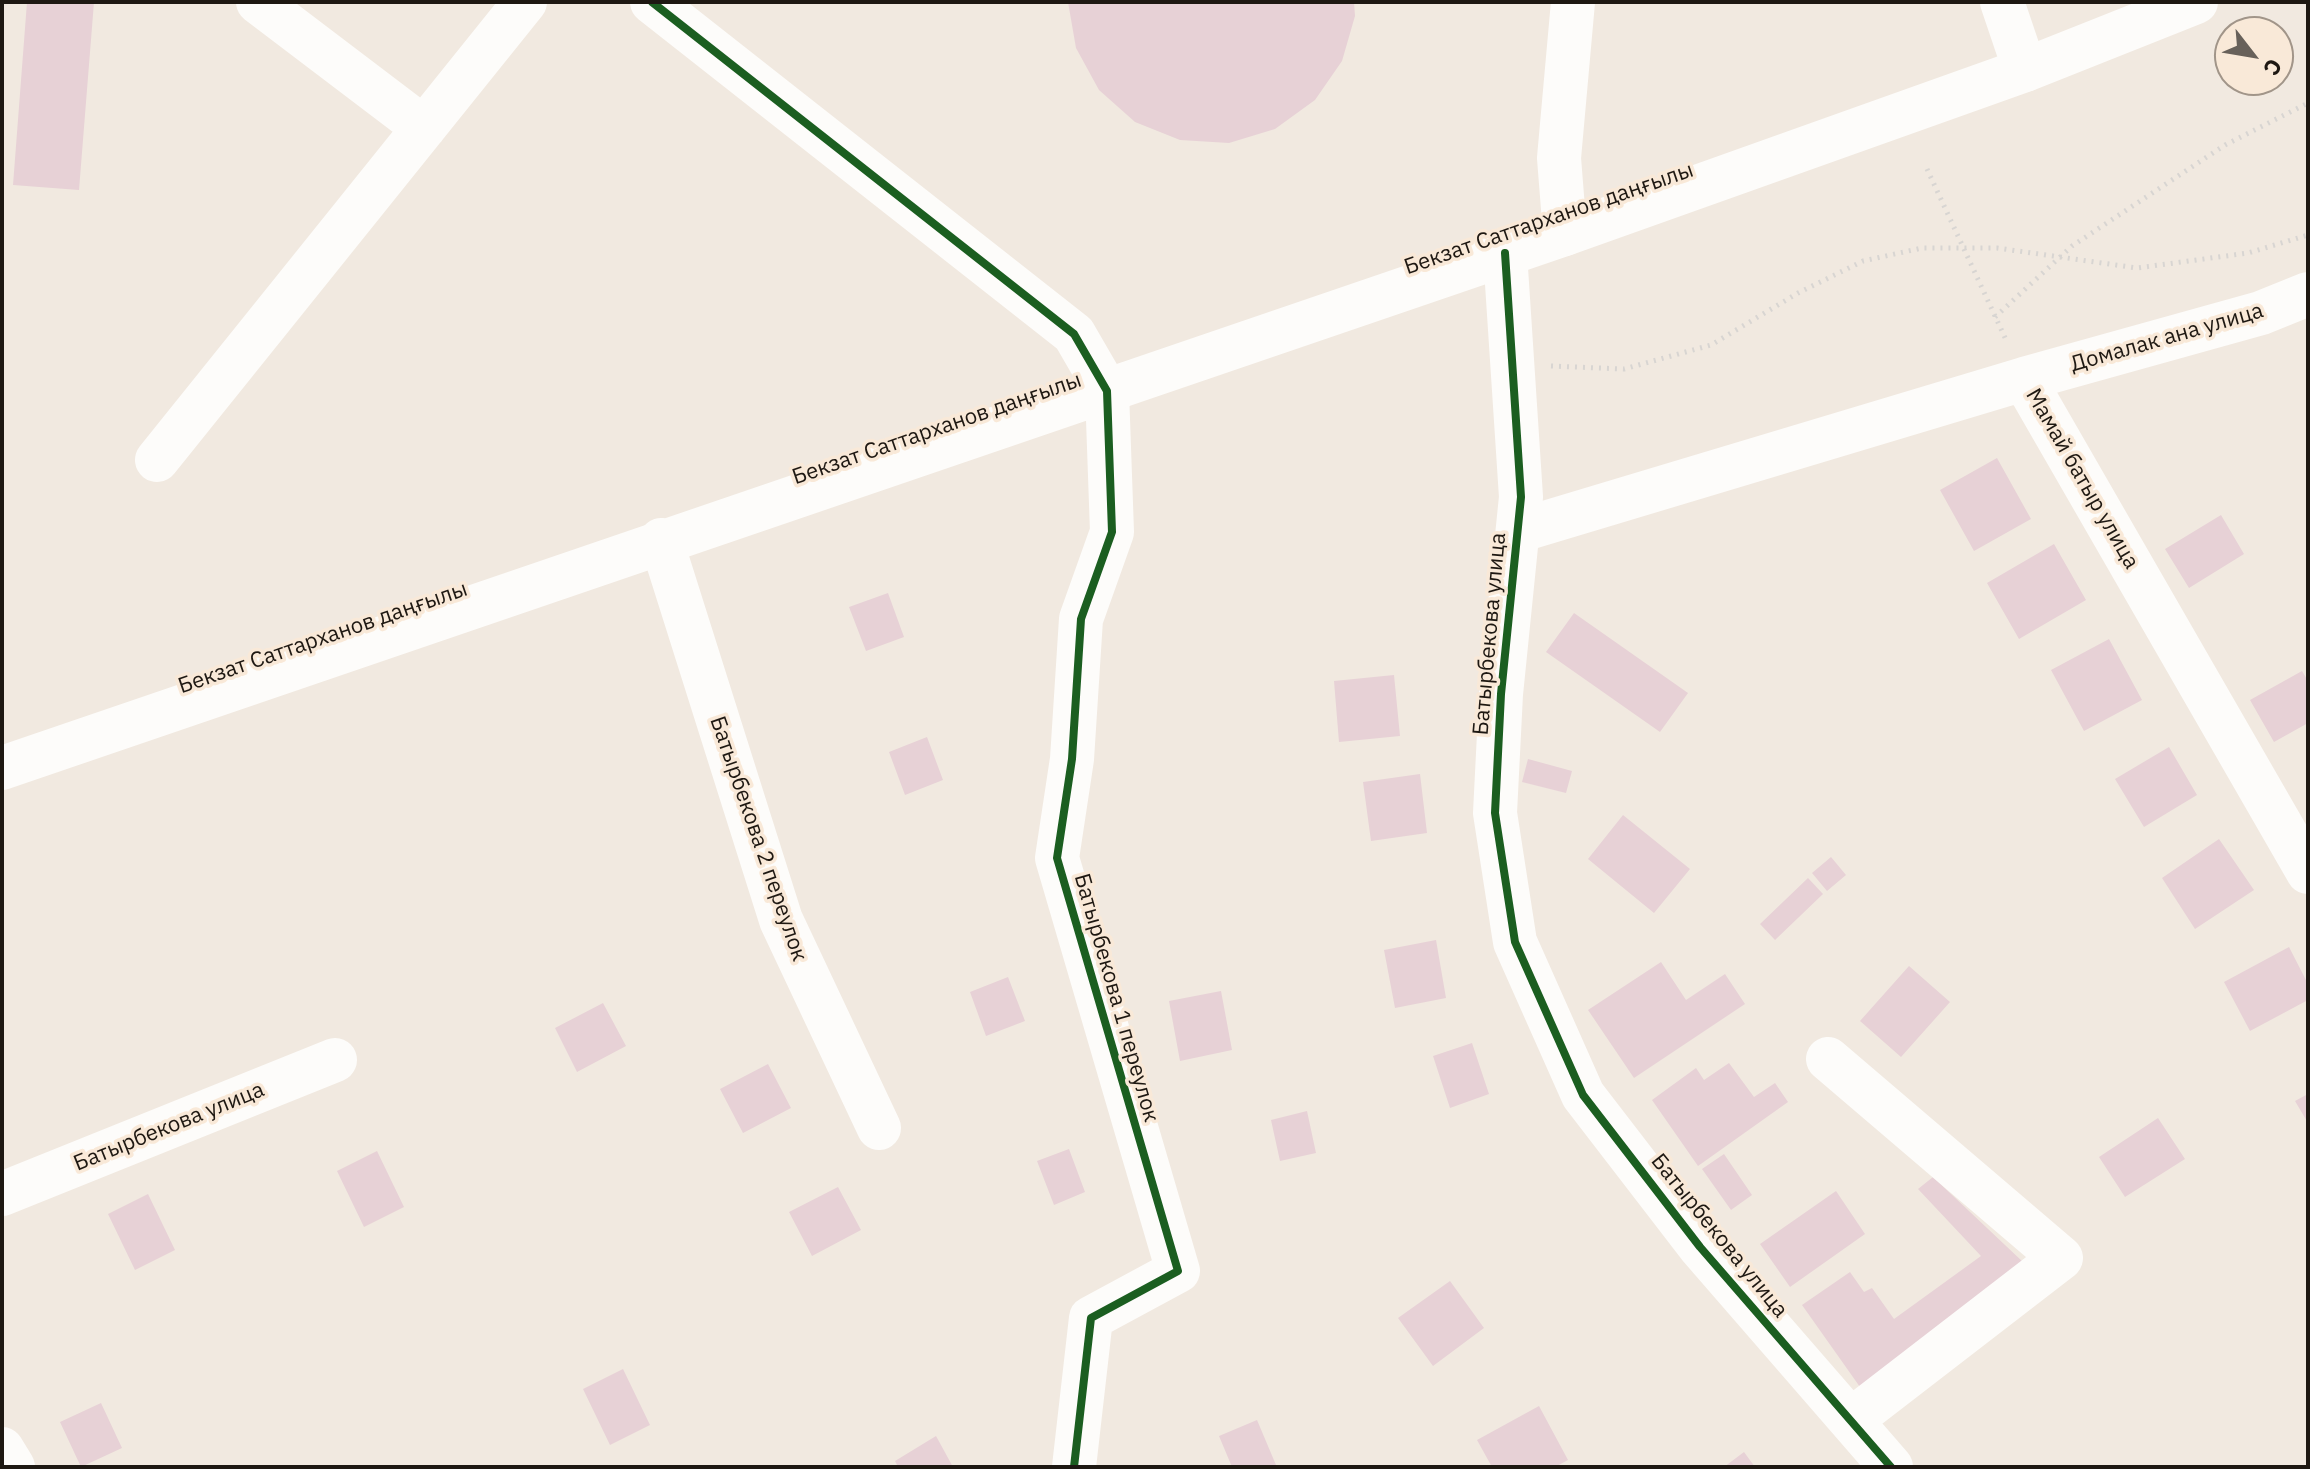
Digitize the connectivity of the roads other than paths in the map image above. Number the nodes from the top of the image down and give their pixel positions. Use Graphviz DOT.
graph roads {
  1 [pos="258,2"];
  2 [pos="525,2"];
  3 [pos="652,2"];
  4 [pos="1573,2"];
  5 [pos="2002,2"];
  6 [pos="2196,2"];
  7 [pos="2025,70"];
  8 [pos="424,128"];
  9 [pos="1565,234"];
  10 [pos="1505,253"];
  11 [pos="2308,294"];
  12 [pos="2024,379"];
  13 [pos="1107,391"];
  14 [pos="157,460"];
  15 [pos="1518,531"];
  16 [pos="661,540"];
  17 [pos="2,768"];
  18 [pos="2308,872"];
  19 [pos="1828,1059"];
  20 [pos="335,1060"];
  21 [pos="879,1128"];
  22 [pos="2,1194"];
  23 [pos="1851,1420"];
  24 [pos="2,1449"];
  25 [pos="13,1467"];
  26 [pos="1074,1467"];
  27 [pos="1891,1467"];
  1 -- 8 [label="street"];
  2 -- 8 [label="street"];
  3 -- 13 [label="street"];
  4 -- 9 [label="street"];
  5 -- 7 [label="street"];
  6 -- 7 [label="street, Бекзат Саттарханов даңғылы"];
  7 -- 9 [label="street, Бекзат Саттарханов даңғылы"];
  8 -- 14 [label="street"];
  9 -- 10 [label="street, Бекзат Саттарханов даңғылы"];
  10 -- 13 [label="street, Бекзат Саттарханов даңғылы"];
  10 -- 15 [label="street, Батырбекова улица"];
  11 -- 12 [label="street, Домалак ана улица"];
  12 -- 15 [label="street, Мамай батыр улица"];
  12 -- 18 [label="street, Мамай батыр улица"];
  13 -- 16 [label="street, Бекзат Саттарханов даңғылы"];
  13 -- 26 [label="street, Батырбекова 1 переулок"];
  15 -- 23 [label="street, Батырбекова улица"];
  16 -- 17 [label="street, Бекзат Саттарханов даңғылы"];
  16 -- 21 [label="street, Батырбекова 2 переулок"];
  19 -- 23 [label="street"];
  20 -- 22 [label="street, Батырбекова улица"];
  23 -- 27 [label="street, Батырбекова улица"];
  24 -- 25 [label="street"];
}
